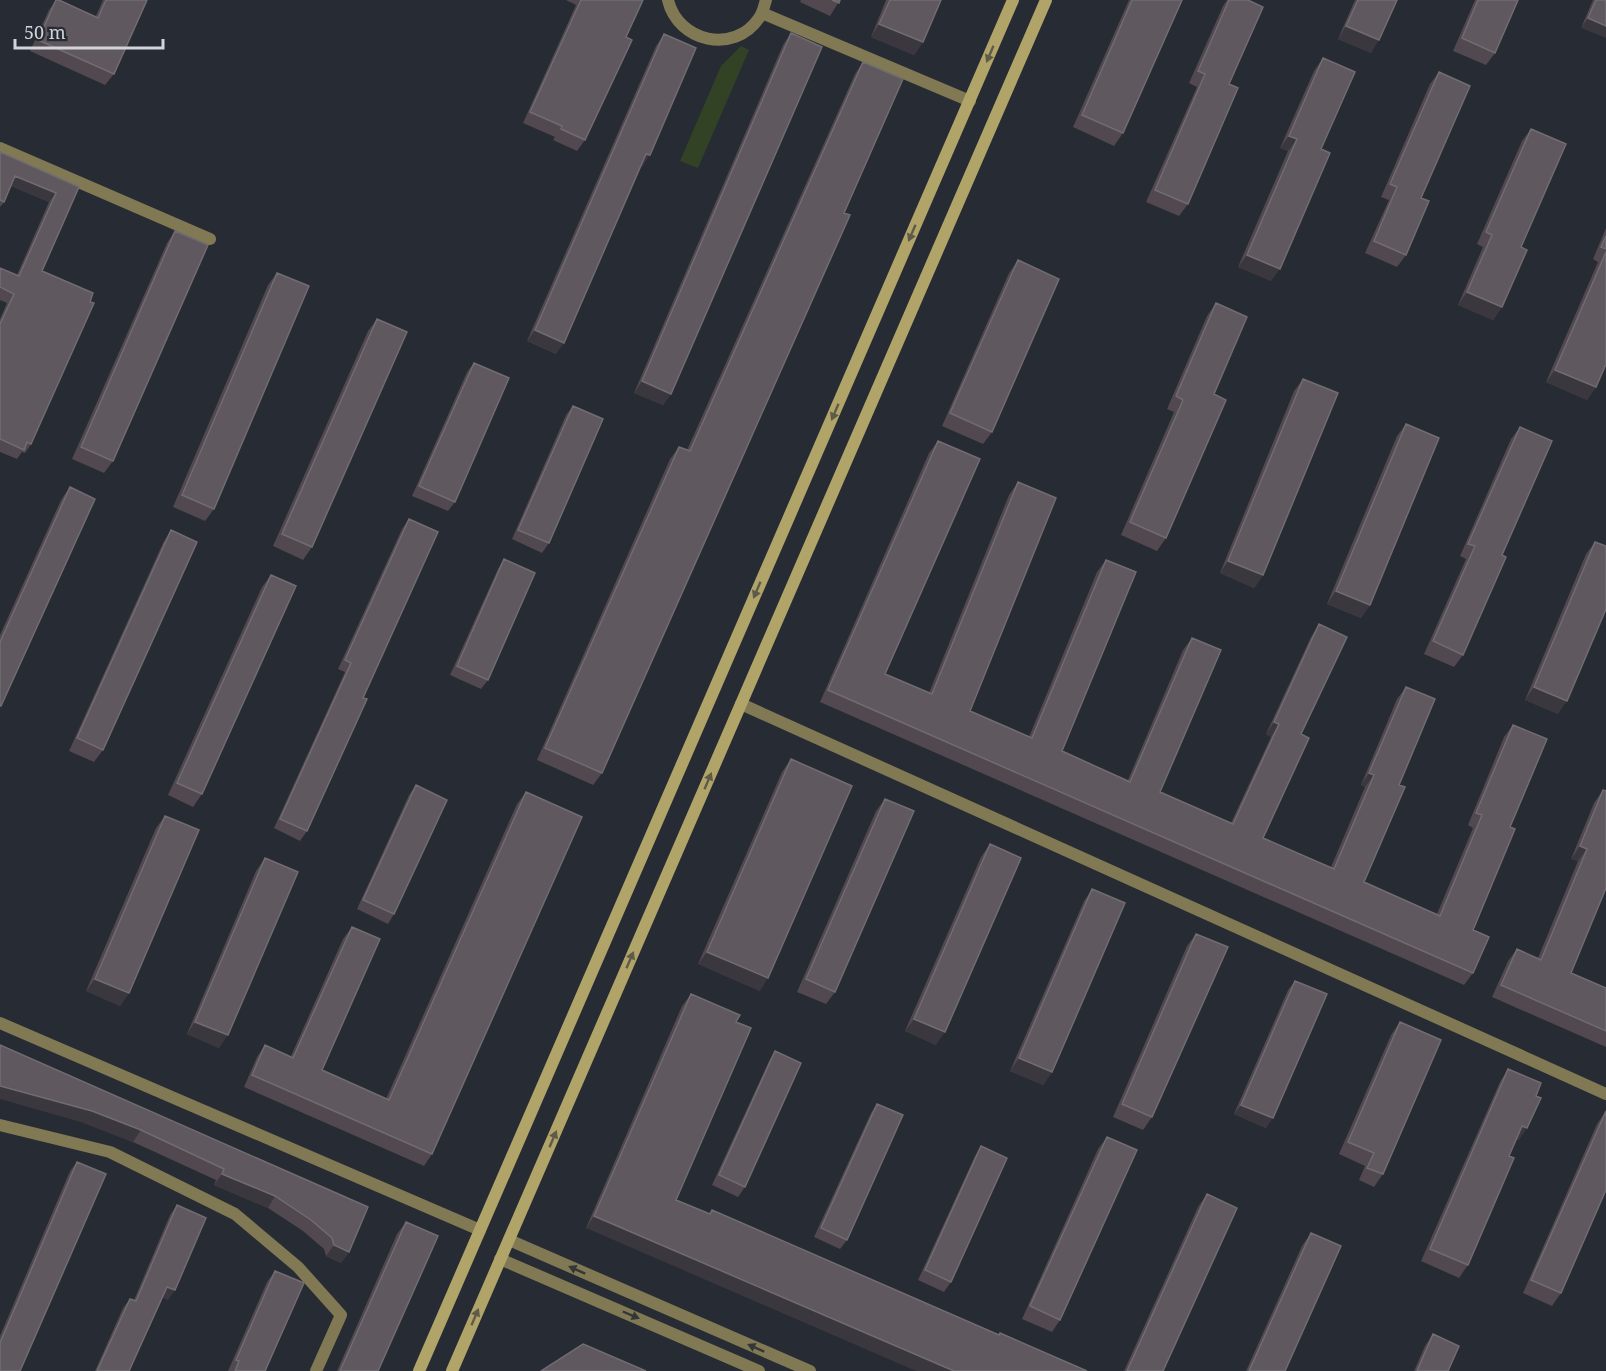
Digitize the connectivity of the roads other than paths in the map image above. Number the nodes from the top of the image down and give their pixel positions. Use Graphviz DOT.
graph roads {
  1 [pos="668,0"];
  2 [pos="766,0"];
  3 [pos="1013,0"];
  4 [pos="1046,0"];
  5 [pos="762,13"];
  6 [pos="969,101"];
  7 [pos="0,148"];
  8 [pos="210,240"];
  9 [pos="741,704"];
  10 [pos="0,1023"];
  11 [pos="1606,1094"];
  12 [pos="0,1125"];
  13 [pos="480,1230"];
  14 [pos="509,1240"];
  15 [pos="500,1259"];
  16 [pos="316,1371"];
  17 [pos="419,1371"];
  18 [pos="452,1371"];
  19 [pos="759,1371"];
  20 [pos="810,1371"];
  1 -- 5 [label="street"];
  2 -- 5 [label="street"];
  3 -- 6 [label="main road, one-way"];
  4 -- 9 [label="main road"];
  5 -- 6 [label="street"];
  6 -- 13 [label="main road, one-way"];
  7 -- 8 [label="street"];
  9 -- 11 [label="street"];
  14 -- 9 [label="main road, one-way"];
  10 -- 13 [label="street"];
  12 -- 16 [label="street"];
  13 -- 17 [label="main road"];
  14 -- 15 [label="main road"];
  20 -- 14 [label="street, one-way"];
  18 -- 15 [label="main road, one-way"];
  15 -- 19 [label="street, one-way"];
}
